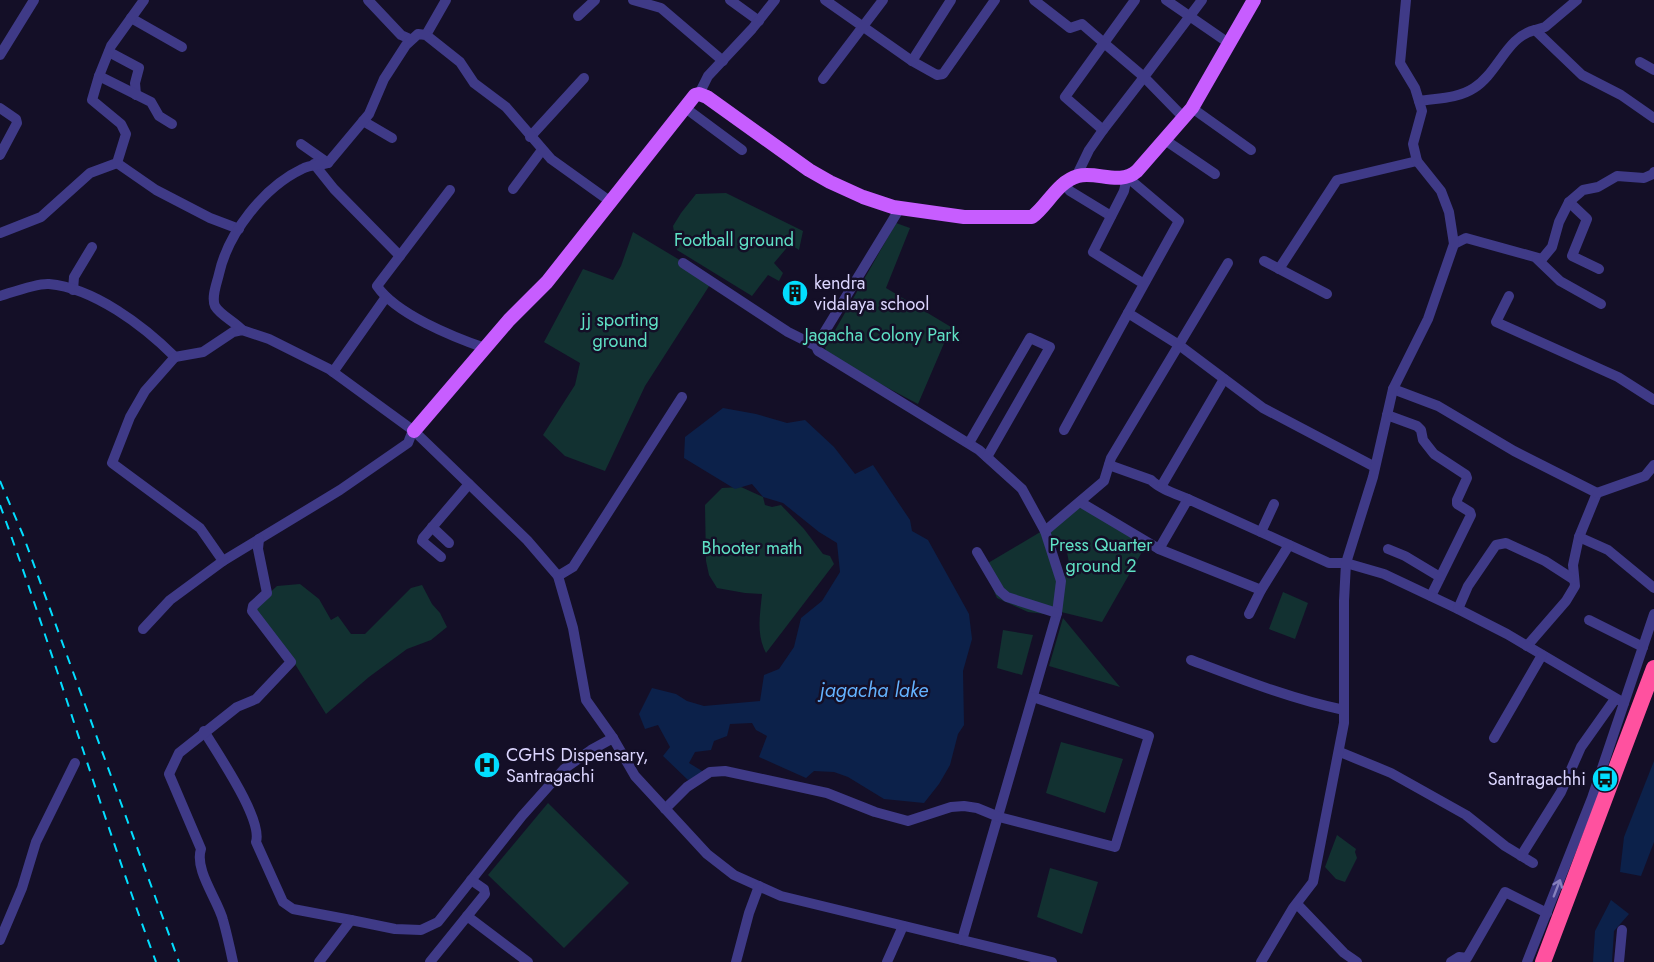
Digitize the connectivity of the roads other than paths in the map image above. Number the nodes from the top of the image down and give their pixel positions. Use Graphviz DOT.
graph roads {
  1 [pos="34,0"];
  2 [pos="144,0"];
  3 [pos="368,0"];
  4 [pos="446,0"];
  5 [pos="595,0"];
  6 [pos="633,0"];
  7 [pos="730,0"];
  8 [pos="775,0"];
  9 [pos="825,0"];
  10 [pos="883,0"];
  11 [pos="951,0"];
  12 [pos="995,0"];
  13 [pos="1034,0"];
  14 [pos="1135,0"];
  15 [pos="1167,0"];
  16 [pos="1202,0"];
  17 [pos="1254,0"];
  18 [pos="1406,0"];
  19 [pos="1577,0"];
  20 [pos="578,16"];
  21 [pos="1190,17"];
  22 [pos="131,18"];
  23 [pos="759,21"];
  24 [pos="864,27"];
  25 [pos="1535,30"];
  26 [pos="426,35"];
  27 [pos="410,39"];
  28 [pos="1104,43"];
  29 [pos="1230,44"];
  30 [pos="182,47"];
  31 [pos="108,52"];
  32 [pos="0,55"];
  33 [pos="723,61"];
  34 [pos="912,61"];
  35 [pos="1640,62"];
  36 [pos="1654,70"];
  37 [pos="99,76"];
  38 [pos="1144,77"];
  39 [pos="584,78"];
  40 [pos="823,79"];
  41 [pos="699,94"];
  42 [pos="136,95"];
  43 [pos="1419,101"];
  44 [pos="0,108"];
  45 [pos="684,108"];
  46 [pos="1188,113"];
  47 [pos="1654,118"];
  48 [pos="363,121"];
  49 [pos="172,124"];
  50 [pos="1103,130"];
  51 [pos="530,137"];
  52 [pos="392,138"];
  53 [pos="1166,140"];
  54 [pos="300,144"];
  55 [pos="542,150"];
  56 [pos="742,150"];
  57 [pos="1251,150"];
  58 [pos="0,155"];
  59 [pos="1417,161"];
  60 [pos="117,163"];
  61 [pos="328,163"];
  62 [pos="314,164"];
  63 [pos="1215,174"];
  64 [pos="1654,174"];
  65 [pos="1127,177"];
  66 [pos="1070,180"];
  67 [pos="513,189"];
  68 [pos="450,190"];
  69 [pos="610,202"];
  70 [pos="1569,202"];
  71 [pos="900,208"];
  72 [pos="1111,216"];
  73 [pos="239,229"];
  74 [pos="0,233"];
  75 [pos="1454,244"];
  76 [pos="92,247"];
  77 [pos="399,256"];
  78 [pos="1537,259"];
  79 [pos="1264,261"];
  80 [pos="682,263"];
  81 [pos="1228,264"];
  82 [pos="1279,269"];
  83 [pos="1599,269"];
  84 [pos="1144,284"];
  85 [pos="73,290"];
  86 [pos="1327,294"];
  87 [pos="0,296"];
  88 [pos="1509,296"];
  89 [pos="386,297"];
  90 [pos="1601,304"];
  91 [pos="1128,313"];
  92 [pos="242,330"];
  93 [pos="1179,345"];
  94 [pos="816,346"];
  95 [pos="485,348"];
  96 [pos="175,357"];
  97 [pos="333,372"];
  98 [pos="1224,379"];
  99 [pos="1393,388"];
  100 [pos="682,397"];
  101 [pos="1654,400"];
  102 [pos="1387,415"];
  103 [pos="1064,430"];
  104 [pos="413,431"];
  105 [pos="969,443"];
  106 [pos="987,457"];
  107 [pos="1109,465"];
  108 [pos="1654,465"];
  109 [pos="1375,467"];
  110 [pos="469,484"];
  111 [pos="1162,485"];
  112 [pos="1598,493"];
  113 [pos="1188,499"];
  114 [pos="1080,502"];
  115 [pos="1274,504"];
  116 [pos="432,527"];
  117 [pos="1045,531"];
  118 [pos="1261,532"];
  119 [pos="1579,537"];
  120 [pos="259,539"];
  121 [pos="448,543"];
  122 [pos="1289,545"];
  123 [pos="1159,549"];
  124 [pos="1388,549"];
  125 [pos="977,552"];
  126 [pos="441,557"];
  127 [pos="223,561"];
  128 [pos="1346,563"];
  129 [pos="558,576"];
  130 [pos="1440,577"];
  131 [pos="1573,579"];
  132 [pos="1654,588"];
  133 [pos="1261,590"];
  134 [pos="1431,596"];
  135 [pos="1458,609"];
  136 [pos="1057,613"];
  137 [pos="1250,614"];
  138 [pos="1654,614"];
  139 [pos="1589,620"];
  140 [pos="142,629"];
  141 [pos="1527,646"];
  142 [pos="1643,647"];
  143 [pos="1542,655"];
  144 [pos="1191,660"];
  145 [pos="1653,678"];
  146 [pos="1033,697"];
  147 [pos="1619,701"];
  148 [pos="1344,710"];
  149 [pos="204,731"];
  150 [pos="613,738"];
  151 [pos="1494,738"];
  152 [pos="1340,752"];
  153 [pos="75,763"];
  154 [pos="665,808"];
  155 [pos="999,817"];
  156 [pos="1521,856"];
  157 [pos="1533,863"];
  158 [pos="471,880"];
  159 [pos="759,886"];
  160 [pos="1297,904"];
  161 [pos="1547,913"];
  162 [pos="467,916"];
  163 [pos="351,920"];
  164 [pos="903,926"];
  165 [pos="1622,930"];
  166 [pos="0,940"];
  167 [pos="962,940"];
  168 [pos="436,960"];
  169 [pos="233,962"];
  170 [pos="319,962"];
  171 [pos="528,962"];
  172 [pos="736,962"];
  173 [pos="887,962"];
  174 [pos="1052,962"];
  175 [pos="1262,962"];
  176 [pos="1357,962"];
  177 [pos="1451,962"];
  178 [pos="1527,962"];
  179 [pos="1543,962"];
  180 [pos="1553,962"];
  181 [pos="1619,962"];
  1 -- 32 [label="street"];
  2 -- 22 [label="street"];
  3 -- 27 [label="street"];
  4 -- 26 [label="street"];
  5 -- 20 [label="street"];
  6 -- 33 [label="street"];
  7 -- 23 [label="street"];
  8 -- 23 [label="street"];
  9 -- 24 [label="street"];
  10 -- 24 [label="street"];
  11 -- 34 [label="street"];
  12 -- 34 [label="street"];
  13 -- 28 [label="street"];
  14 -- 28 [label="street"];
  15 -- 21 [label="street"];
  16 -- 21 [label="street"];
  17 -- 29 [label="main road"];
  18 -- 43 [label="street"];
  19 -- 25 [label="street"];
  21 -- 29 [label="street"];
  21 -- 38 [label="street"];
  22 -- 30 [label="street"];
  22 -- 31 [label="street"];
  23 -- 33 [label="street"];
  24 -- 34 [label="street"];
  24 -- 40 [label="street"];
  25 -- 43 [label="street"];
  25 -- 47 [label="street"];
  26 -- 27 [label="street"];
  26 -- 51 [label="street"];
  27 -- 48 [label="street"];
  28 -- 38 [label="street"];
  28 -- 50 [label="street"];
  29 -- 46 [label="main road"];
  31 -- 37 [label="street"];
  31 -- 42 [label="street"];
  33 -- 41 [label="street"];
  35 -- 36 [label="street"];
  37 -- 42 [label="street"];
  37 -- 60 [label="street"];
  38 -- 46 [label="street"];
  38 -- 50 [label="street"];
  39 -- 51 [label="street"];
  41 -- 45 [label="main road"];
  41 -- 71 [label="main road"];
  42 -- 49 [label="street"];
  43 -- 59 [label="street"];
  44 -- 58 [label="street"];
  45 -- 56 [label="street"];
  45 -- 69 [label="main road"];
  46 -- 53 [label="main road"];
  46 -- 57 [label="street"];
  48 -- 52 [label="street"];
  48 -- 61 [label="street"];
  50 -- 66 [label="street"];
  51 -- 55 [label="street"];
  53 -- 63 [label="street"];
  53 -- 65 [label="main road"];
  54 -- 61 [label="street"];
  55 -- 67 [label="street"];
  55 -- 69 [label="street"];
  59 -- 75 [label="street"];
  59 -- 82 [label="street"];
  60 -- 73 [label="street"];
  60 -- 74 [label="street"];
  61 -- 62 [label="street"];
  62 -- 73 [label="street"];
  62 -- 77 [label="street"];
  64 -- 70 [label="street"];
  65 -- 66 [label="main road"];
  65 -- 72 [label="street"];
  65 -- 84 [label="street"];
  66 -- 71 [label="main road"];
  66 -- 72 [label="street"];
  68 -- 77 [label="street"];
  69 -- 95 [label="main road"];
  70 -- 78 [label="street"];
  70 -- 83 [label="street"];
  71 -- 94 [label="street"];
  72 -- 84 [label="street"];
  73 -- 92 [label="street"];
  75 -- 78 [label="street"];
  75 -- 99 [label="street"];
  76 -- 85 [label="street"];
  77 -- 89 [label="street"];
  78 -- 90 [label="street"];
  79 -- 82 [label="street"];
  80 -- 94 [label="street"];
  81 -- 93 [label="street"];
  82 -- 86 [label="street"];
  84 -- 91 [label="street"];
  85 -- 87 [label="street"];
  85 -- 96 [label="street"];
  88 -- 101 [label="street"];
  89 -- 95 [label="street"];
  89 -- 97 [label="street"];
  91 -- 93 [label="street"];
  91 -- 103 [label="street"];
  92 -- 96 [label="street"];
  92 -- 97 [label="street"];
  93 -- 98 [label="street"];
  93 -- 107 [label="street"];
  94 -- 105 [label="street"];
  95 -- 104 [label="main road"];
  96 -- 127 [label="street"];
  97 -- 104 [label="street"];
  98 -- 109 [label="street"];
  98 -- 111 [label="street"];
  99 -- 102 [label="street"];
  99 -- 112 [label="street"];
  100 -- 129 [label="street"];
  102 -- 109 [label="street"];
  102 -- 130 [label="street"];
  104 -- 110 [label="street"];
  104 -- 120 [label="street"];
  105 -- 106 [label="street"];
  105 -- 106 [label="street"];
  106 -- 117 [label="street"];
  107 -- 111 [label="street"];
  107 -- 114 [label="street"];
  108 -- 112 [label="street"];
  109 -- 128 [label="street"];
  110 -- 116 [label="street"];
  110 -- 129 [label="street"];
  111 -- 113 [label="street"];
  112 -- 119 [label="street"];
  113 -- 118 [label="street"];
  113 -- 123 [label="street"];
  114 -- 117 [label="street"];
  114 -- 123 [label="street"];
  115 -- 118 [label="street"];
  116 -- 121 [label="street"];
  116 -- 126 [label="street"];
  117 -- 136 [label="street"];
  118 -- 122 [label="street"];
  119 -- 131 [label="street"];
  119 -- 132 [label="street"];
  120 -- 127 [label="street"];
  120 -- 149 [label="street"];
  122 -- 128 [label="street"];
  122 -- 133 [label="street"];
  123 -- 133 [label="street"];
  124 -- 130 [label="street"];
  125 -- 136 [label="street"];
  127 -- 140 [label="street"];
  128 -- 134 [label="street"];
  128 -- 148 [label="street"];
  129 -- 150 [label="street"];
  130 -- 134 [label="street"];
  131 -- 135 [label="street"];
  131 -- 141 [label="street"];
  133 -- 137 [label="street"];
  134 -- 135 [label="street"];
  135 -- 141 [label="street"];
  136 -- 146 [label="street"];
  138 -- 142 [label="street"];
  139 -- 142 [label="street"];
  141 -- 143 [label="street"];
  142 -- 147 [label="street"];
  143 -- 147 [label="street"];
  143 -- 151 [label="street"];
  144 -- 148 [label="street"];
  145 -- 179 [label="highway"];
  145 -- 180 [label="highway"];
  146 -- 155 [label="street"];
  146 -- 155 [label="street"];
  147 -- 156 [label="street"];
  161 -- 147 [label="street, one-way"];
  148 -- 152 [label="street"];
  149 -- 163 [label="street"];
  149 -- 169 [label="street"];
  150 -- 154 [label="street"];
  150 -- 158 [label="street"];
  152 -- 156 [label="street"];
  152 -- 160 [label="street"];
  153 -- 166 [label="street"];
  154 -- 155 [label="street"];
  154 -- 159 [label="street"];
  155 -- 167 [label="street"];
  156 -- 157 [label="street"];
  158 -- 162 [label="street"];
  158 -- 163 [label="street"];
  159 -- 164 [label="street"];
  159 -- 172 [label="street"];
  160 -- 175 [label="street"];
  160 -- 176 [label="street"];
  161 -- 177 [label="street"];
  161 -- 178 [label="street"];
  162 -- 168 [label="street"];
  162 -- 171 [label="street"];
  163 -- 170 [label="street"];
  164 -- 167 [label="street"];
  164 -- 173 [label="street"];
  165 -- 181 [label="street"];
  167 -- 174 [label="street"];
}
